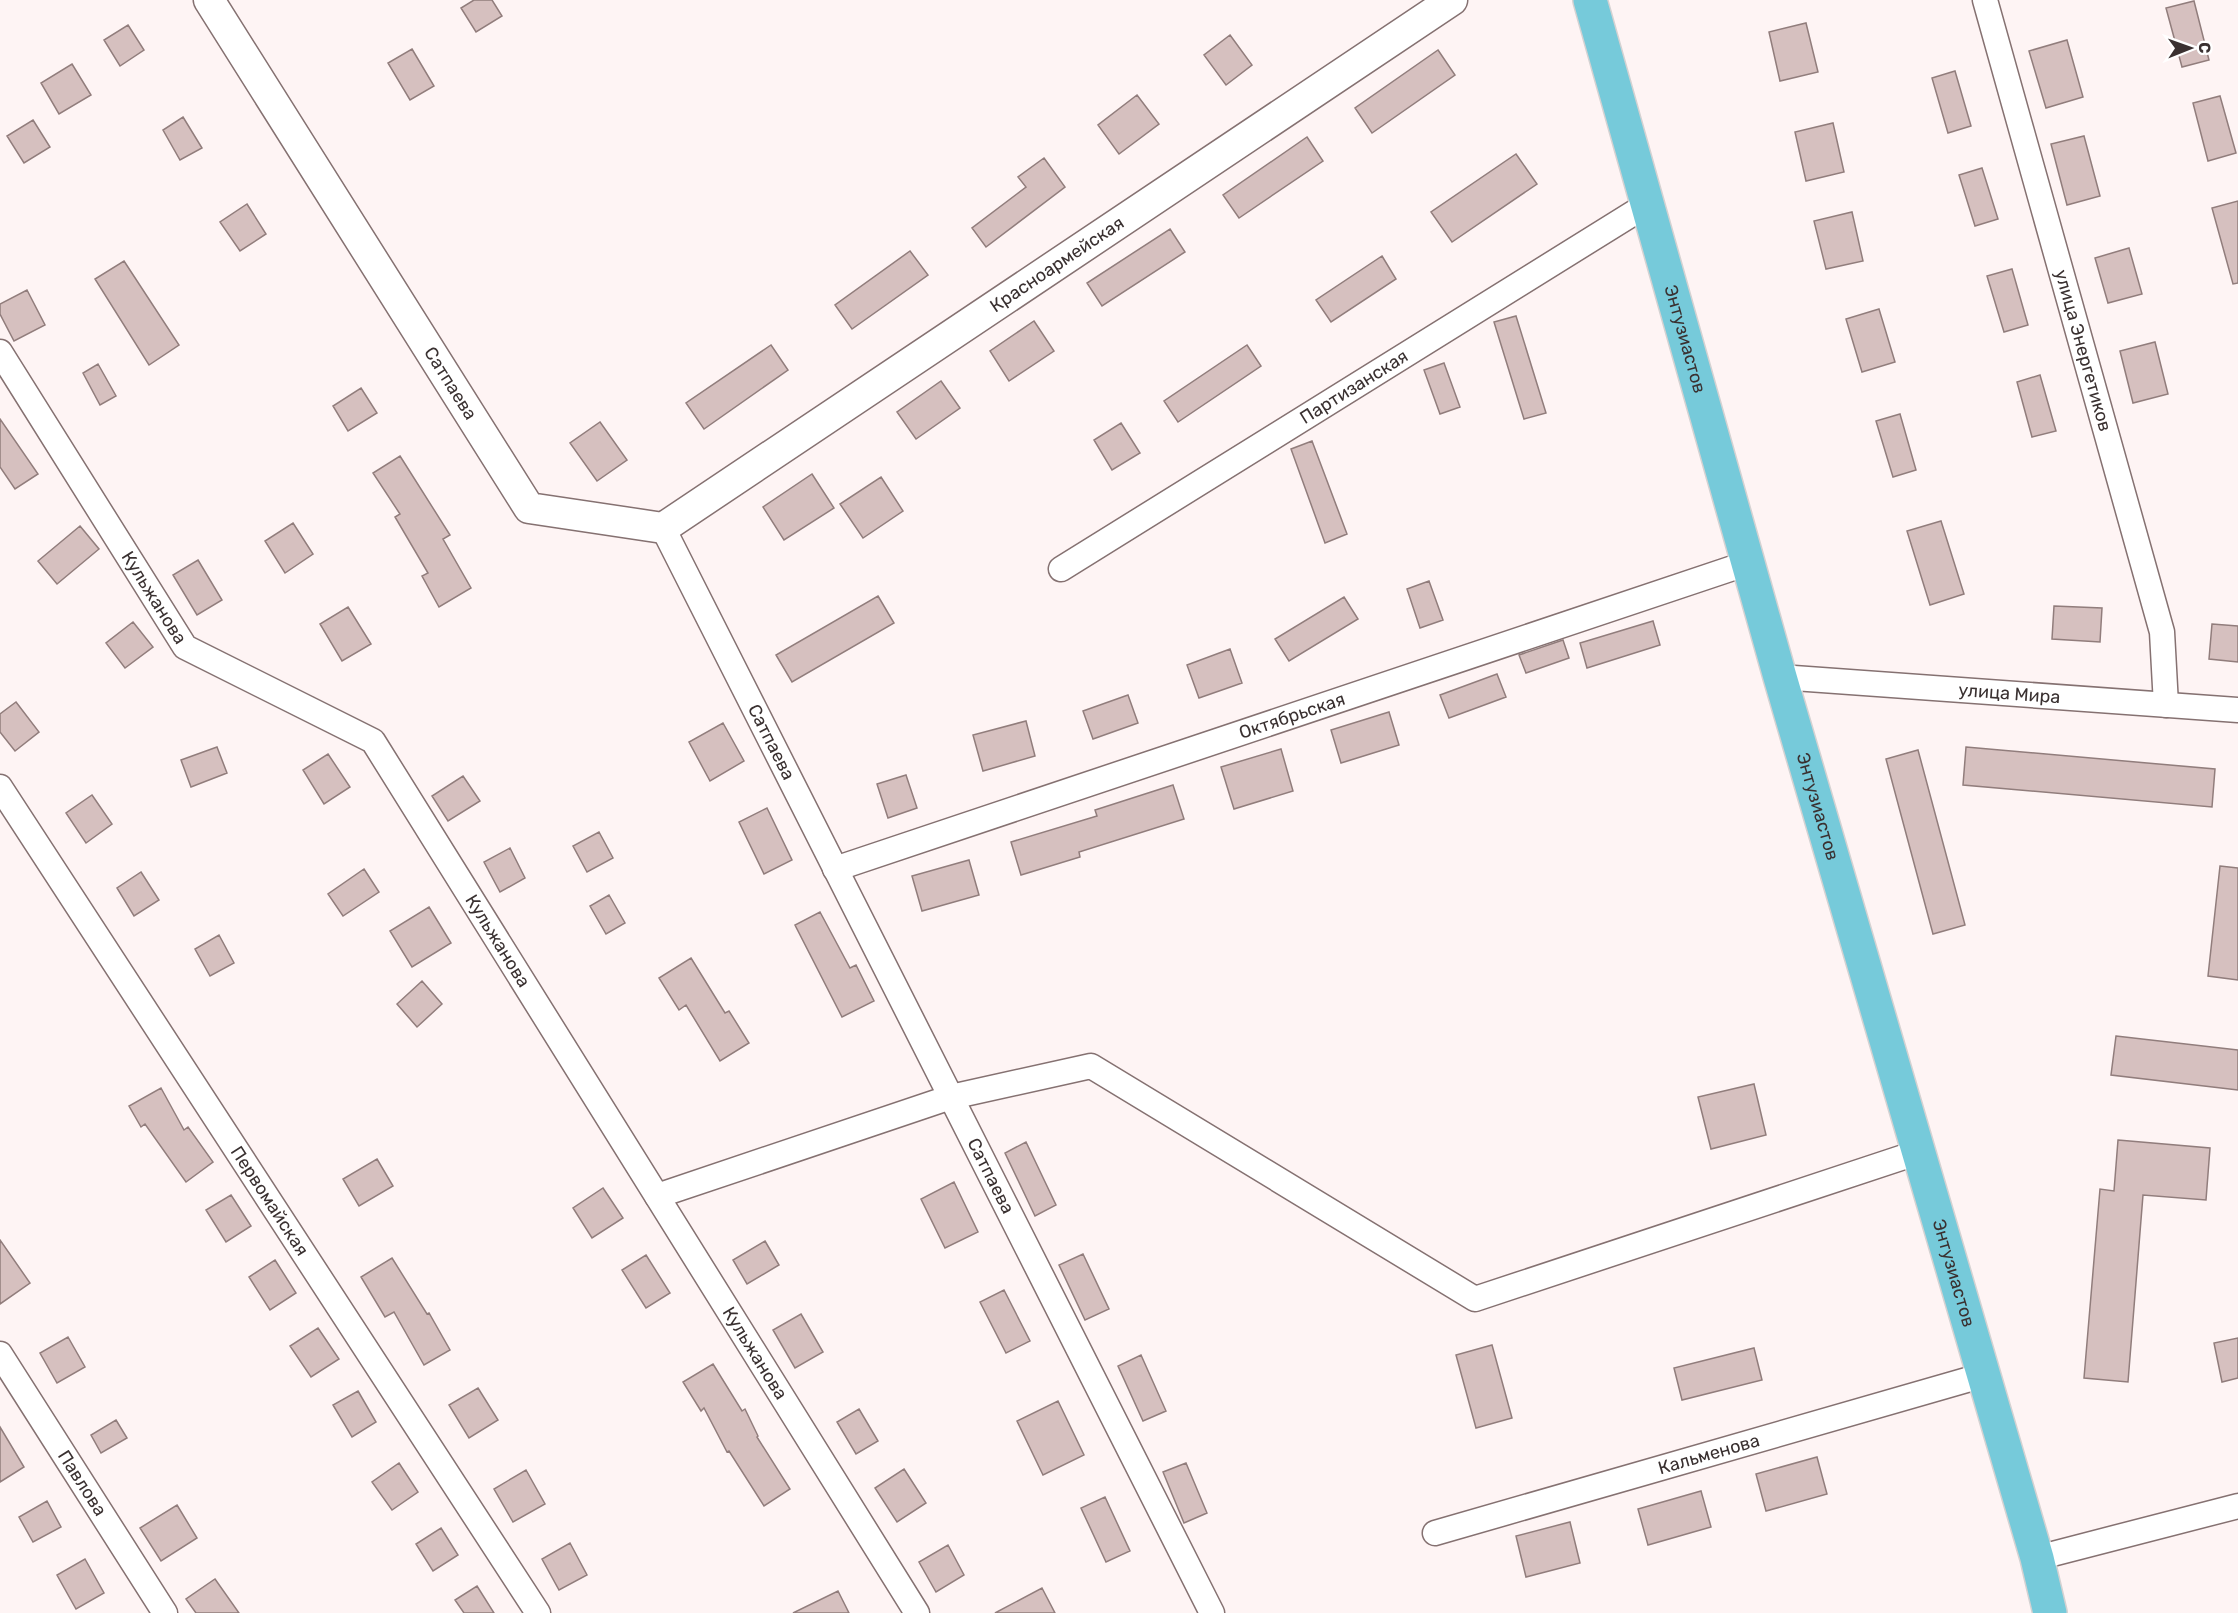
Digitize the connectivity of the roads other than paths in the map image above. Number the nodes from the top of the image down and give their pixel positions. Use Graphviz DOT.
graph roads {
  1 [pos="209,0"];
  2 [pos="1452,0"];
  3 [pos="1590,0"];
  4 [pos="1985,0"];
  5 [pos="1648,204"];
  6 [pos="0,352"];
  7 [pos="663,528"];
  8 [pos="1748,563"];
  9 [pos="1060,569"];
  10 [pos="1780,677"];
  11 [pos="2166,705"];
  12 [pos="2238,710"];
  13 [pos="0,787"];
  14 [pos="835,869"];
  15 [pos="951,1097"];
  16 [pos="1919,1152"];
  17 [pos="657,1196"];
  18 [pos="0,1354"];
  19 [pos="1984,1375"];
  20 [pos="2238,1506"];
  21 [pos="1435,1533"];
  22 [pos="2037,1558"];
  23 [pos="165,1613"];
  24 [pos="538,1613"];
  25 [pos="917,1613"];
  26 [pos="1212,1613"];
  27 [pos="2050,1613"];
  1 -- 7 [label="street, Сатпаева"];
  2 -- 7 [label="street, Красноармейская"];
  3 -- 5 [label="main road, Энтузиастов"];
  4 -- 11 [label="street, улица Энергетиков"];
  5 -- 8 [label="main road, Энтузиастов"];
  5 -- 9 [label="street, Партизанская"];
  6 -- 17 [label="street, Кульжанова"];
  7 -- 14 [label="street, Сатпаева"];
  8 -- 10 [label="main road, Энтузиастов"];
  8 -- 14 [label="street, Октябрьская"];
  10 -- 11 [label="street, улица Мира"];
  10 -- 16 [label="main road, Энтузиастов"];
  11 -- 12 [label="street, улица Мира"];
  13 -- 24 [label="street, Первомайская"];
  14 -- 15 [label="street, Сатпаева"];
  15 -- 16 [label="street"];
  15 -- 17 [label="street"];
  15 -- 26 [label="street, Сатпаева"];
  16 -- 19 [label="main road, Энтузиастов"];
  17 -- 25 [label="street, Кульжанова"];
  18 -- 23 [label="street, Павлова"];
  19 -- 21 [label="street, Кальменова"];
  19 -- 22 [label="main road, Энтузиастов"];
  20 -- 22 [label="street"];
  22 -- 27 [label="main road, Энтузиастов"];
}
